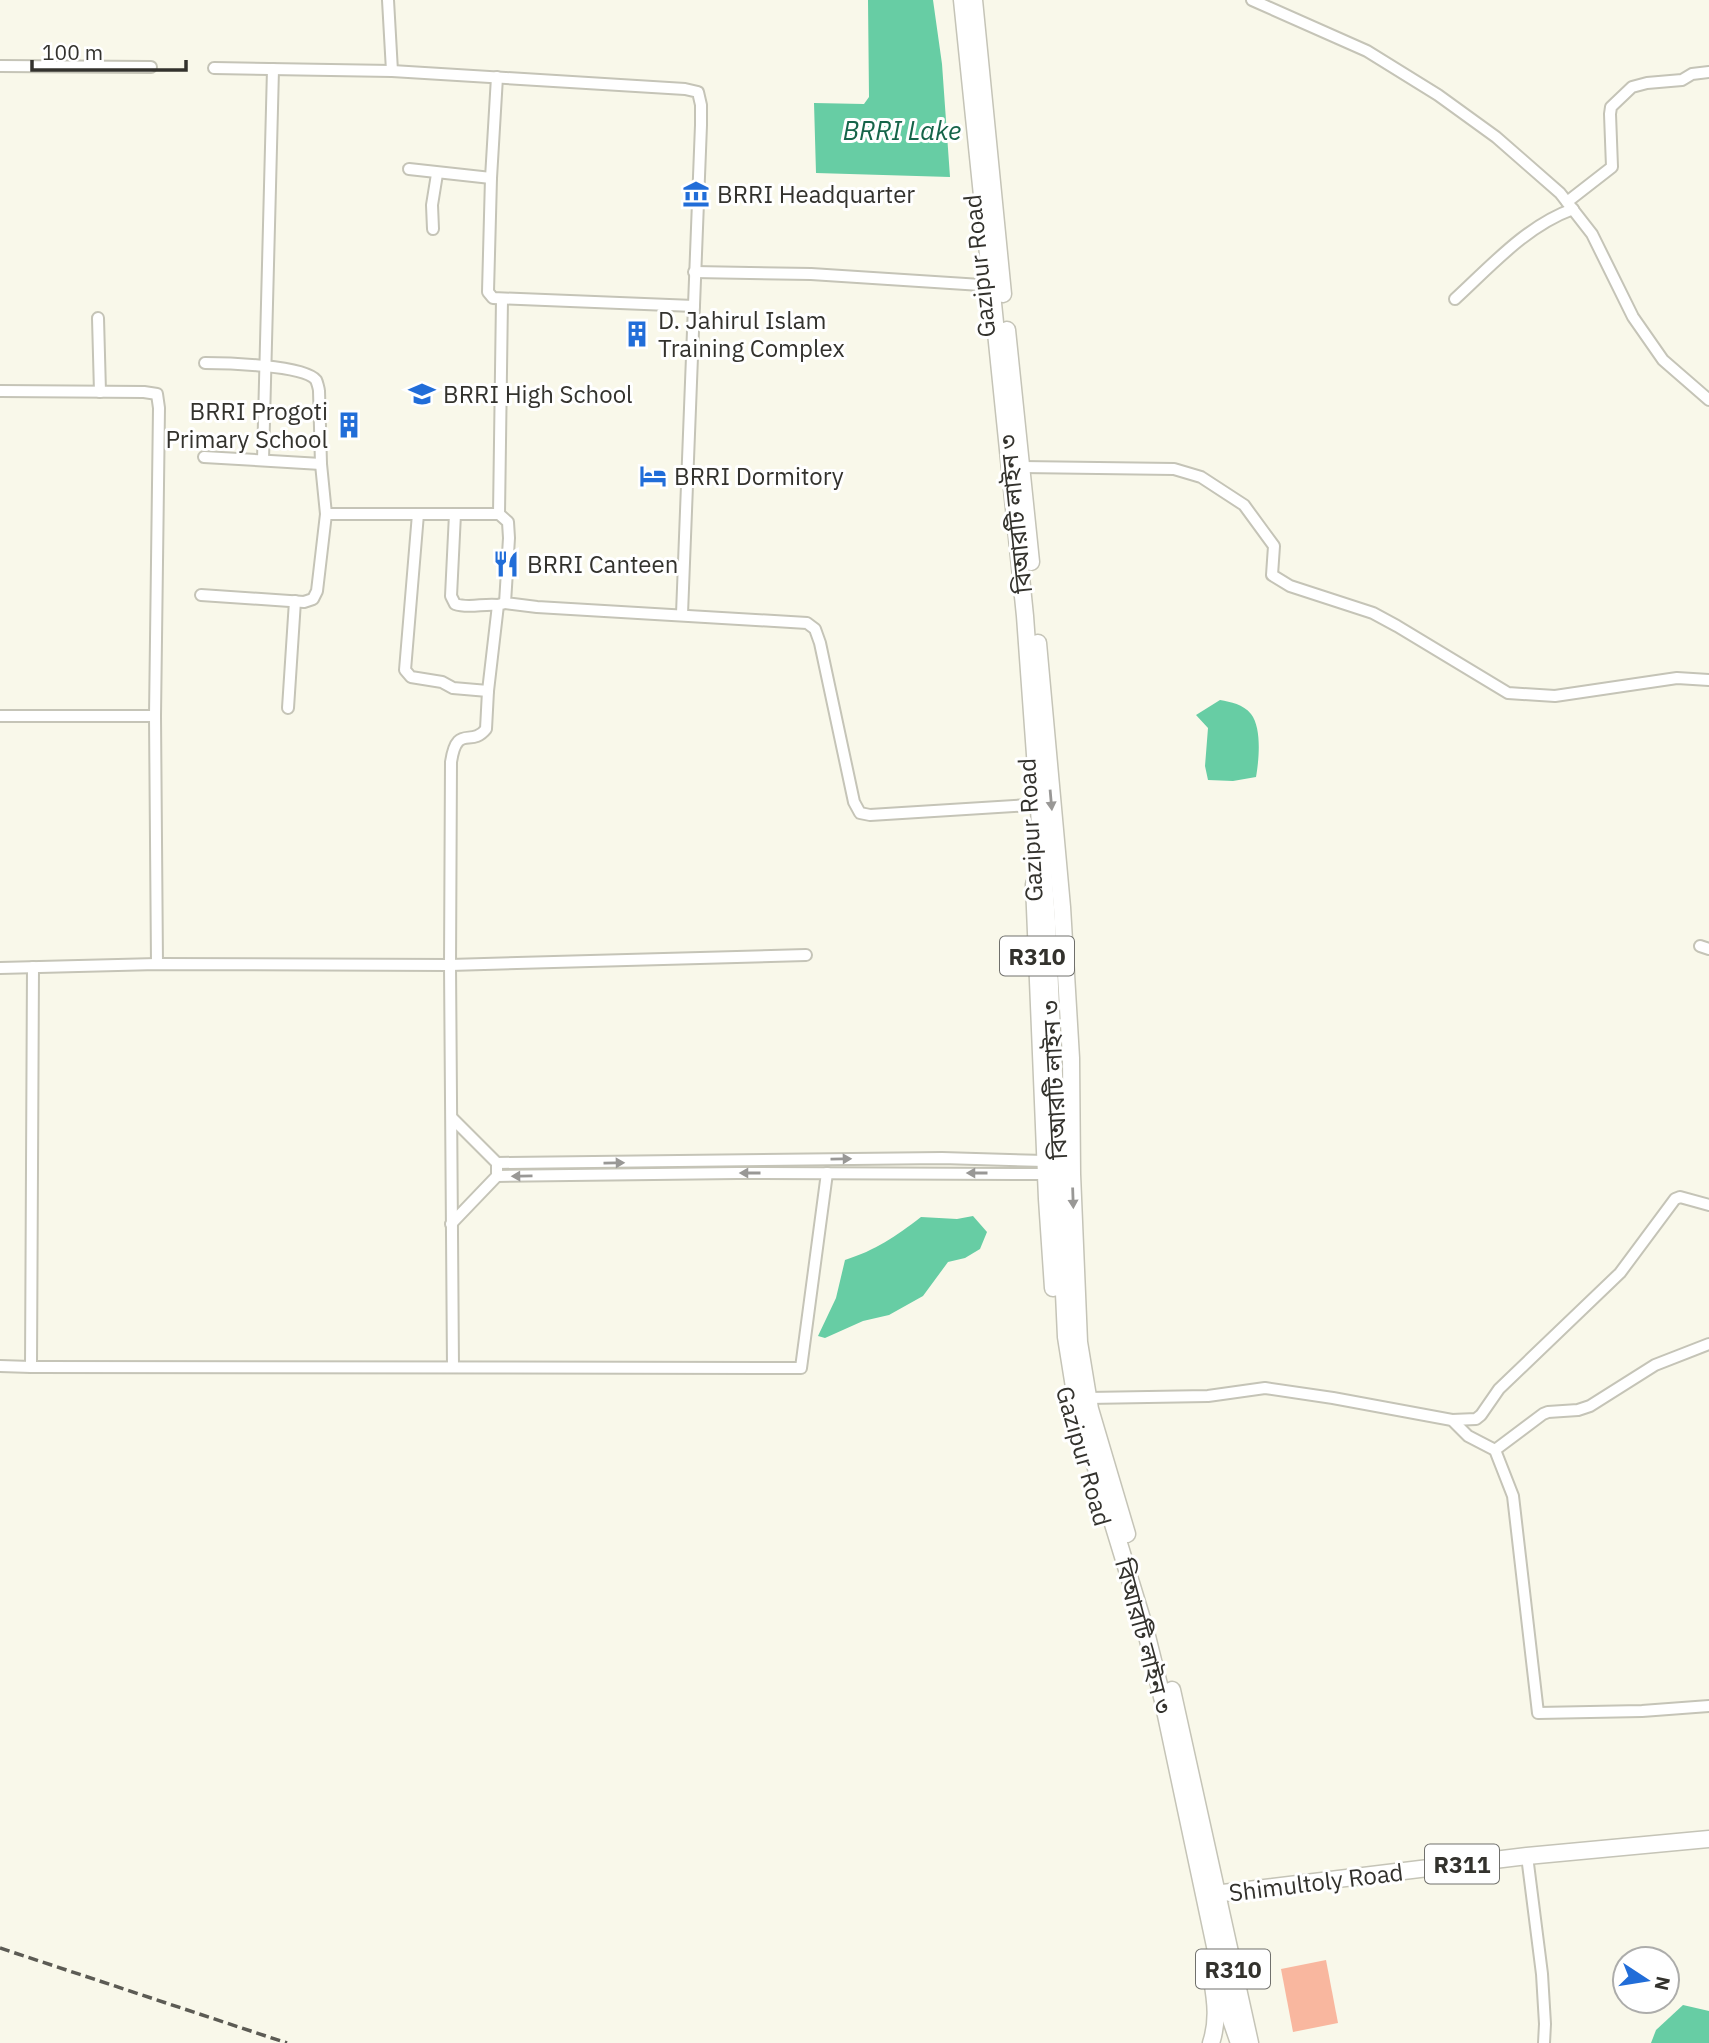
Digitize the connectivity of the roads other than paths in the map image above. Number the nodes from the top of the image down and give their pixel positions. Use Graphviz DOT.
graph roads {
  1 [pos="388,0"];
  2 [pos="951,0"];
  3 [pos="962,0"];
  4 [pos="974,0"];
  5 [pos="1252,0"];
  6 [pos="0,66"];
  7 [pos="151,67"];
  8 [pos="214,68"];
  9 [pos="273,69"];
  10 [pos="392,71"];
  11 [pos="1709,72"];
  12 [pos="497,77"];
  13 [pos="409,169"];
  14 [pos="437,174"];
  15 [pos="491,178"];
  16 [pos="1570,206"];
  17 [pos="433,229"];
  18 [pos="694,272"];
  19 [pos="981,285"];
  20 [pos="502,299"];
  21 [pos="1455,299"];
  22 [pos="694,306"];
  23 [pos="98,318"];
  24 [pos="205,363"];
  25 [pos="265,365"];
  26 [pos="0,391"];
  27 [pos="100,392"];
  28 [pos="1709,400"];
  29 [pos="204,457"];
  30 [pos="263,460"];
  31 [pos="321,464"];
  32 [pos="1022,467"];
  33 [pos="499,513"];
  34 [pos="326,514"];
  35 [pos="418,514"];
  36 [pos="456,514"];
  37 [pos="201,595"];
  38 [pos="295,601"];
  39 [pos="502,604"];
  40 [pos="682,614"];
  41 [pos="1709,680"];
  42 [pos="488,691"];
  43 [pos="288,708"];
  44 [pos="0,716"];
  45 [pos="155,716"];
  46 [pos="1030,805"];
  47 [pos="806,955"];
  48 [pos="157,964"];
  49 [pos="450,965"];
  50 [pos="33,967"];
  51 [pos="0,968"];
  52 [pos="452,1118"];
  53 [pos="497,1163"];
  54 [pos="1045,1167"];
  55 [pos="827,1173"];
  56 [pos="497,1176"];
  57 [pos="1709,1205"];
  58 [pos="452,1224"];
  59 [pos="1709,1344"];
  60 [pos="0,1366"];
  61 [pos="32,1367"];
  62 [pos="453,1367"];
  63 [pos="1088,1398"];
  64 [pos="1452,1420"];
  65 [pos="1495,1450"];
  66 [pos="1709,1706"];
  67 [pos="1709,1839"];
  68 [pos="1527,1856"];
  69 [pos="1206,1896"];
  70 [pos="1230,2017"];
  71 [pos="1211,2043"];
  72 [pos="1226,2043"];
  73 [pos="1239,2043"];
  74 [pos="1250,2043"];
  75 [pos="1544,2043"];
  1 -- 10 [label="street"];
  2 -- 19 [label="main road, Gazipur Road / R310"];
  3 -- 69 [label="main road, বিআরটি লাইন ৩"];
  4 -- 32 [label="main road, Gazipur Road / R310"];
  5 -- 16 [label="street"];
  6 -- 7 [label="street"];
  8 -- 9 [label="street"];
  9 -- 10 [label="street"];
  9 -- 25 [label="street"];
  10 -- 12 [label="street"];
  11 -- 16 [label="street"];
  12 -- 15 [label="street"];
  12 -- 18 [label="street"];
  13 -- 14 [label="street"];
  14 -- 15 [label="street"];
  14 -- 17 [label="street"];
  15 -- 20 [label="street"];
  16 -- 21 [label="street"];
  16 -- 28 [label="street"];
  18 -- 19 [label="street"];
  18 -- 22 [label="street"];
  19 -- 46 [label="main road, Gazipur Road / R310"];
  20 -- 22 [label="street"];
  20 -- 33 [label="street"];
  22 -- 40 [label="street"];
  23 -- 27 [label="street"];
  24 -- 25 [label="street"];
  25 -- 30 [label="street"];
  25 -- 31 [label="street"];
  26 -- 27 [label="street"];
  27 -- 45 [label="street"];
  29 -- 30 [label="street"];
  30 -- 31 [label="street"];
  31 -- 34 [label="street"];
  32 -- 41 [label="street"];
  32 -- 63 [label="main road, Gazipur Road / R310, one-way"];
  33 -- 36 [label="street"];
  33 -- 39 [label="street"];
  34 -- 35 [label="street"];
  34 -- 38 [label="street"];
  35 -- 36 [label="street"];
  35 -- 42 [label="street"];
  36 -- 39 [label="street"];
  37 -- 38 [label="street"];
  38 -- 43 [label="street"];
  39 -- 40 [label="street"];
  39 -- 42 [label="street"];
  40 -- 46 [label="street"];
  42 -- 49 [label="street"];
  44 -- 45 [label="street"];
  45 -- 48 [label="street"];
  46 -- 54 [label="main road, Gazipur Road / R310"];
  47 -- 49 [label="street"];
  48 -- 49 [label="street"];
  48 -- 50 [label="street"];
  49 -- 52 [label="street"];
  50 -- 51 [label="street"];
  50 -- 61 [label="street"];
  52 -- 53 [label="street"];
  52 -- 58 [label="street"];
  53 -- 54 [label="street, one-way"];
  53 -- 56 [label="street"];
  54 -- 55 [label="street, one-way"];
  54 -- 69 [label="main road, Gazipur Road / R310"];
  55 -- 56 [label="street, one-way"];
  55 -- 62 [label="street"];
  56 -- 58 [label="street"];
  57 -- 64 [label="street"];
  58 -- 62 [label="street"];
  59 -- 65 [label="street"];
  60 -- 61 [label="street"];
  61 -- 62 [label="street"];
  63 -- 64 [label="street"];
  63 -- 69 [label="main road, Gazipur Road / R310"];
  64 -- 65 [label="street"];
  65 -- 66 [label="street"];
  67 -- 68 [label="main road, Shimultoly Road / R311"];
  68 -- 69 [label="main road, Shimultoly Road / R311"];
  68 -- 75 [label="street"];
  69 -- 70 [label="main road, বিআরটি লাইন ৩"];
  69 -- 71 [label="main road, R310"];
  69 -- 74 [label="main road, R310"];
  70 -- 72 [label="main road, বিআরটি লাইন ৩"];
  70 -- 73 [label="main road, বিআরটি লাইন ৩"];
}
